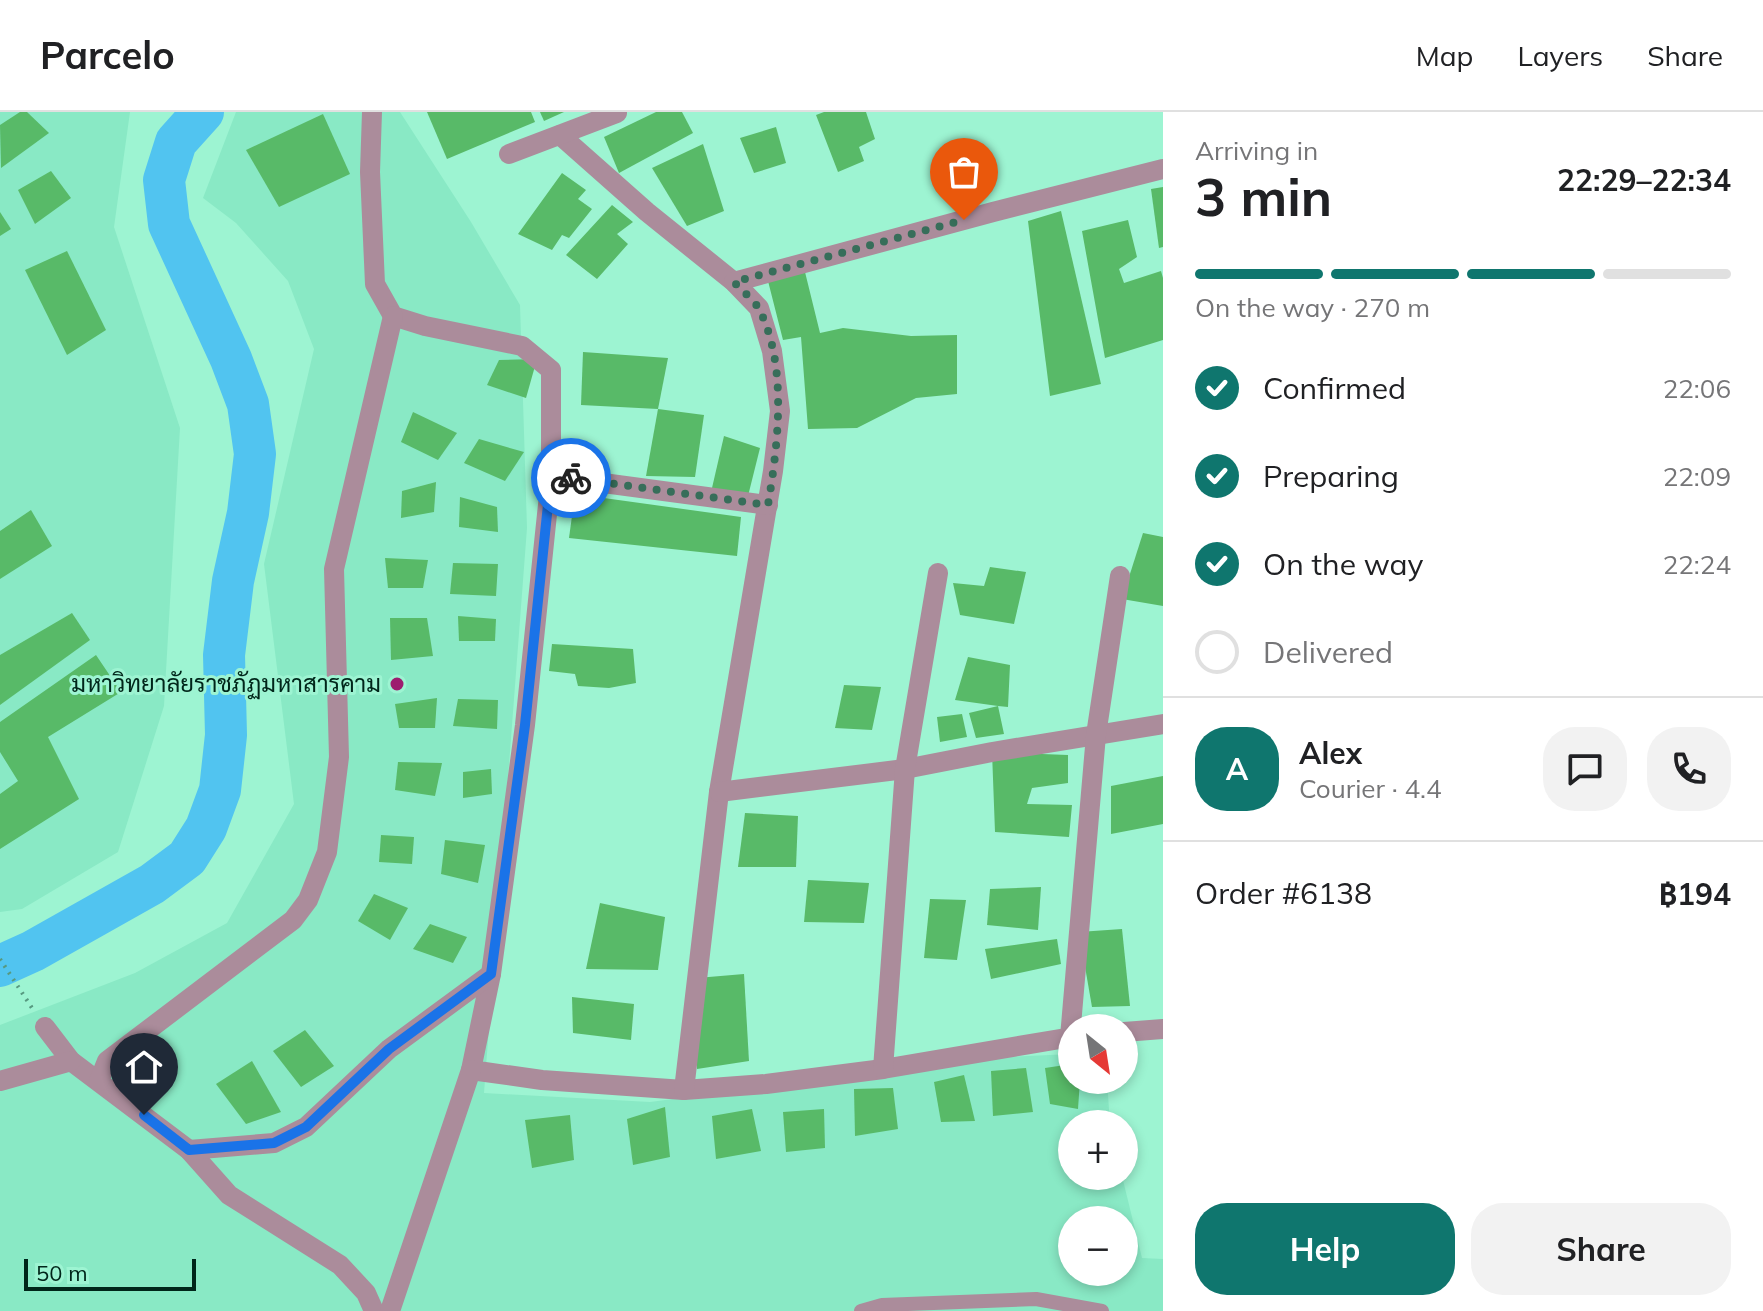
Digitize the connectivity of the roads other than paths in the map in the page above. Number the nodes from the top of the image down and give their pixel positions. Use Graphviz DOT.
graph roads {
  1 [pos="372,112"];
  2 [pos="617,113"];
  3 [pos="560,135"];
  4 [pos="509,154"];
  5 [pos="1163,169"];
  6 [pos="734,282"];
  7 [pos="393,316"];
  8 [pos="551,476"];
  9 [pos="768,505"];
  10 [pos="938,573"];
  11 [pos="1120,576"];
  12 [pos="1163,724"];
  13 [pos="1096,735"];
  14 [pos="905,769"];
  15 [pos="719,792"];
  16 [pos="491,974"];
  17 [pos="1073,1014"];
  18 [pos="45,1027"];
  19 [pos="1163,1029"];
  20 [pos="1138,1031"];
  21 [pos="1058,1039"];
  22 [pos="71,1061"];
  23 [pos="883,1069"];
  24 [pos="471,1070"];
  25 [pos="0,1081"];
  26 [pos="99,1081"];
  27 [pos="684,1090"];
  28 [pos="189,1150"];
  29 [pos="882,1308"];
  30 [pos="374,1311"];
  31 [pos="390,1311"];
  32 [pos="861,1311"];
  33 [pos="1102,1311"];
  1 -- 7 [label="street"];
  2 -- 3 [label="street"];
  3 -- 4 [label="street"];
  3 -- 6 [label="street"];
  5 -- 6 [label="street"];
  6 -- 9 [label="street"];
  7 -- 8 [label="street"];
  7 -- 26 [label="street"];
  8 -- 9 [label="street"];
  8 -- 16 [label="street"];
  9 -- 15 [label="street"];
  10 -- 14 [label="street"];
  11 -- 13 [label="street"];
  12 -- 13 [label="street"];
  13 -- 14 [label="street"];
  13 -- 17 [label="street"];
  14 -- 15 [label="street"];
  14 -- 23 [label="street"];
  15 -- 27 [label="street"];
  16 -- 24 [label="street"];
  16 -- 28 [label="street"];
  18 -- 22 [label="street"];
  19 -- 20 [label="street"];
  21 -- 23 [label="street"];
  22 -- 25 [label="street"];
  22 -- 26 [label="street"];
  23 -- 27 [label="street"];
  24 -- 27 [label="street"];
  24 -- 31 [label="street"];
  26 -- 28 [label="street"];
  28 -- 30 [label="street"];
  29 -- 32 [label="lane"];
  29 -- 33 [label="lane"];
}
